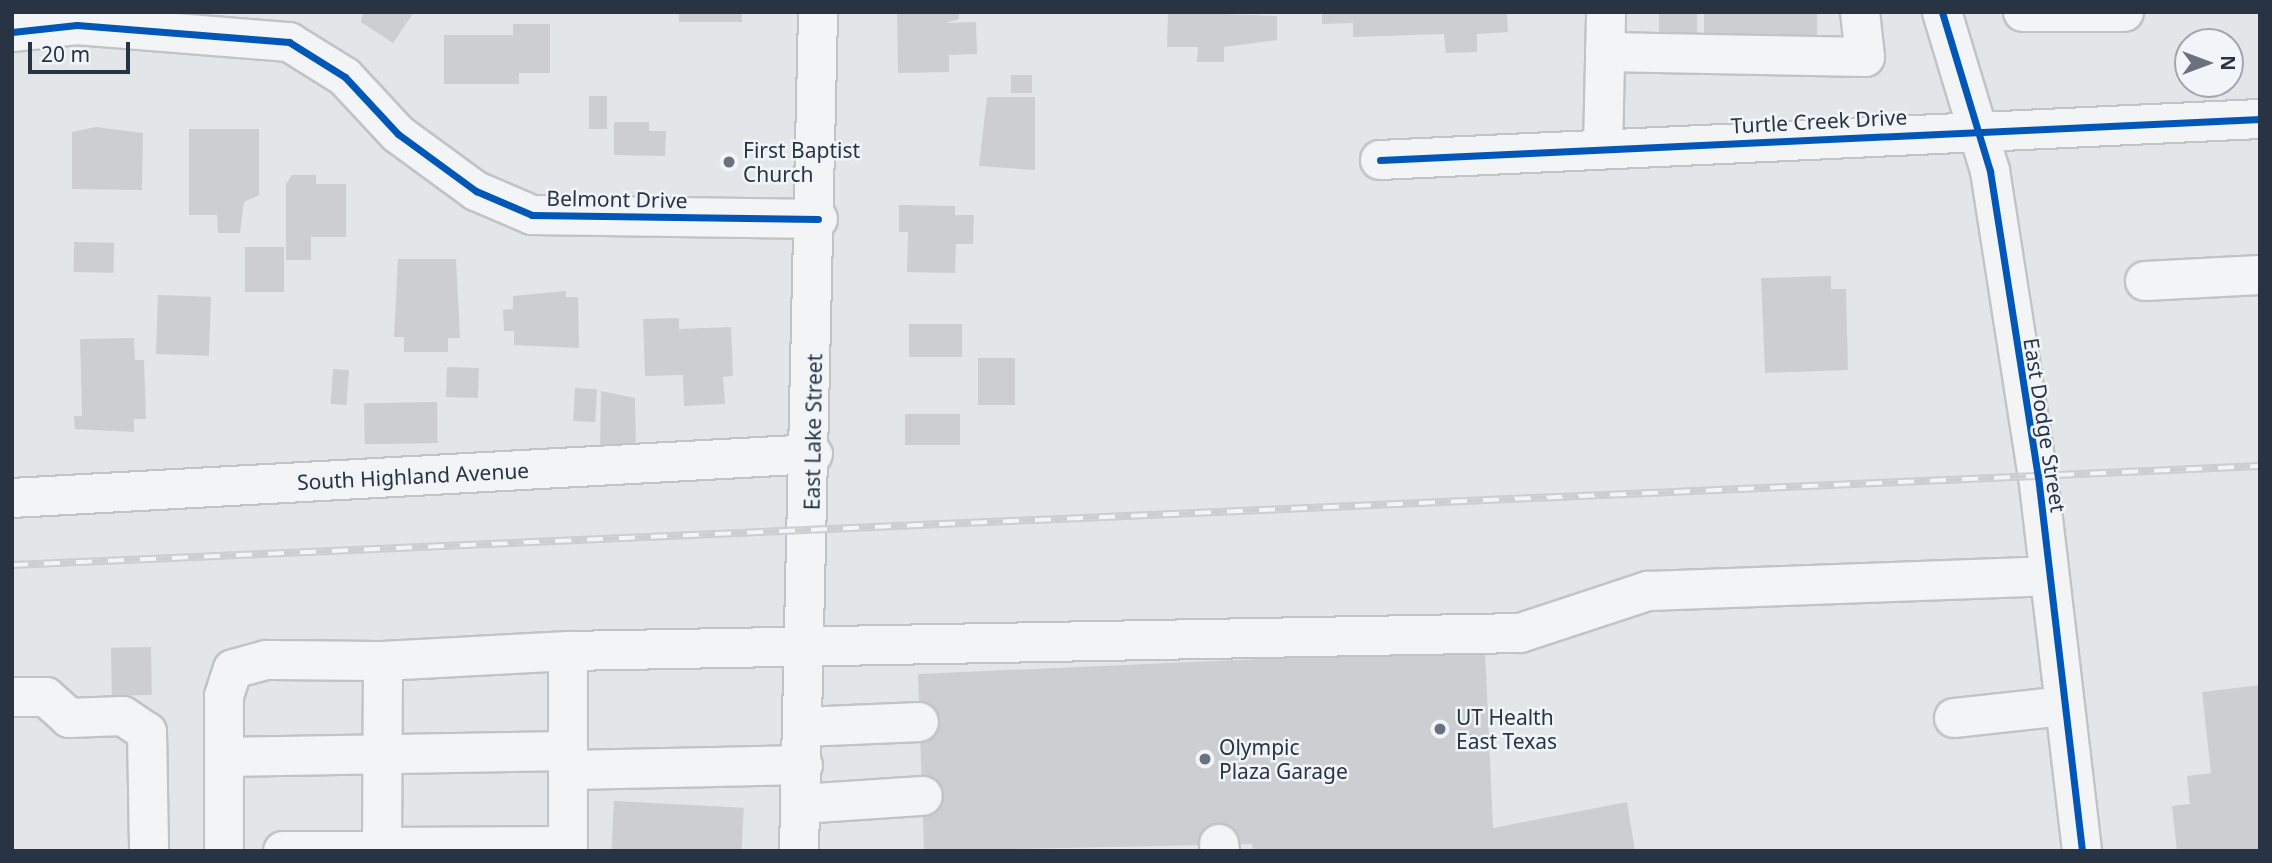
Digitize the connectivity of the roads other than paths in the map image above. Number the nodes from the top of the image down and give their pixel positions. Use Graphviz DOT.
graph roads {
  1 [pos="818,12"];
  2 [pos="1606,12"];
  3 [pos="1860,12"];
  4 [pos="1942,12"];
  5 [pos="2023,12"];
  6 [pos="2124,12"];
  7 [pos="2108,13"];
  8 [pos="12,32"];
  9 [pos="1605,52"];
  10 [pos="2260,119"];
  11 [pos="1981,131"];
  12 [pos="1603,149"];
  13 [pos="1380,160"];
  14 [pos="818,219"];
  15 [pos="2260,275"];
  16 [pos="2145,281"];
  17 [pos="813,454"];
  18 [pos="12,498"];
  19 [pos="2049,576"];
  20 [pos="568,651"];
  21 [pos="807,651"];
  22 [pos="383,662"];
  23 [pos="12,696"];
  24 [pos="2064,706"];
  25 [pos="1954,718"];
  26 [pos="919,722"];
  27 [pos="804,727"];
  28 [pos="382,753"];
  29 [pos="224,757"];
  30 [pos="568,760"];
  31 [pos="803,765"];
  32 [pos="923,796"];
  33 [pos="801,804"];
  34 [pos="568,848"];
  35 [pos="382,849"];
  36 [pos="149,851"];
  37 [pos="224,851"];
  38 [pos="282,851"];
  39 [pos="799,851"];
  40 [pos="2082,851"];
  1 -- 14 [label="street, East Lake Street"];
  2 -- 9 [label="street"];
  3 -- 9 [label="street"];
  4 -- 11 [label="street, East Dodge Street"];
  5 -- 7 [label="street"];
  6 -- 7 [label="street"];
  8 -- 14 [label="street, Belmont Drive"];
  9 -- 12 [label="street"];
  10 -- 11 [label="street, Turtle Creek Drive"];
  11 -- 12 [label="street, Turtle Creek Drive"];
  11 -- 19 [label="street, East Dodge Street"];
  12 -- 13 [label="street, Turtle Creek Drive"];
  14 -- 17 [label="street, East Lake Street"];
  15 -- 16 [label="street"];
  17 -- 18 [label="street, South Highland Avenue"];
  17 -- 21 [label="street, East Lake Street"];
  19 -- 21 [label="street"];
  19 -- 24 [label="street, East Dodge Street"];
  20 -- 21 [label="street"];
  20 -- 22 [label="street"];
  20 -- 30 [label="street"];
  21 -- 27 [label="street, East Lake Street"];
  22 -- 28 [label="street"];
  22 -- 29 [label="street"];
  23 -- 36 [label="street"];
  24 -- 25 [label="street"];
  24 -- 40 [label="street, East Dodge Street"];
  26 -- 27 [label="street"];
  27 -- 31 [label="street, East Lake Street"];
  28 -- 29 [label="street"];
  28 -- 30 [label="street"];
  28 -- 35 [label="street"];
  29 -- 37 [label="street"];
  30 -- 31 [label="street"];
  30 -- 34 [label="street"];
  31 -- 33 [label="street, East Lake Street"];
  32 -- 33 [label="street"];
  33 -- 39 [label="street, East Lake Street"];
  34 -- 35 [label="street"];
  35 -- 38 [label="street"];
}
